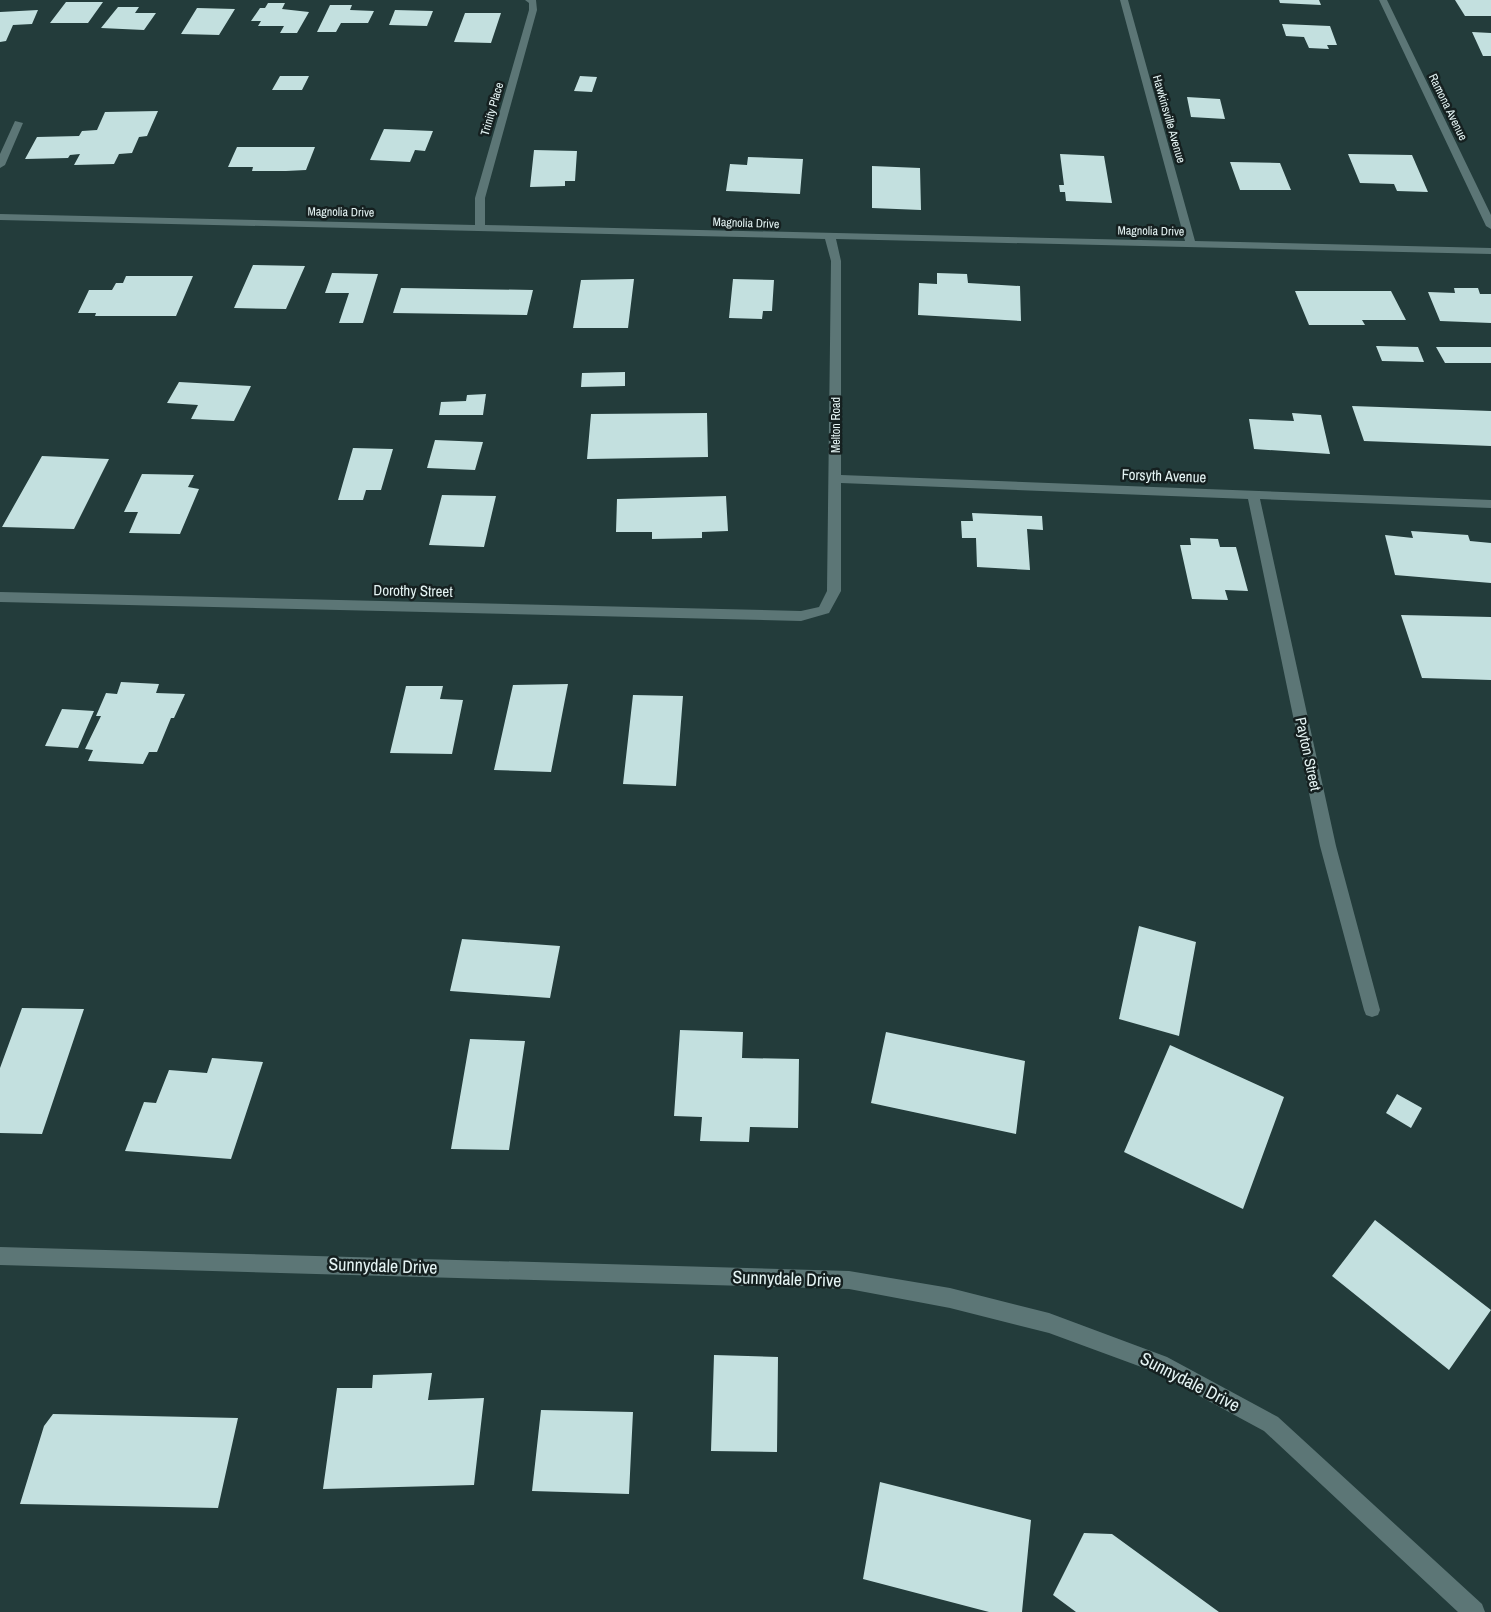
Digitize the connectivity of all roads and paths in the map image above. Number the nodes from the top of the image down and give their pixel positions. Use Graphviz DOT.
graph roads {
  1 [pos="529,0"];
  2 [pos="1124,0"];
  3 [pos="1383,0"];
  4 [pos="18,123"];
  5 [pos="0,165"];
  6 [pos="0,217"];
  7 [pos="1491,226"];
  8 [pos="480,228"];
  9 [pos="830,238"];
  10 [pos="1190,244"];
  11 [pos="1491,251"];
  12 [pos="836,479"];
  13 [pos="1253,495"];
  14 [pos="1491,504"];
  15 [pos="0,597"];
  16 [pos="824,610"];
  17 [pos="1372,1010"];
  18 [pos="0,1256"];
  19 [pos="1474,1612"];
  1 -- 8 [label="street, Trinity Place"];
  2 -- 10 [label="street, Hawkinsville Avenue"];
  3 -- 7 [label="street, Ramona Avenue"];
  4 -- 5 [label="street"];
  6 -- 8 [label="street, Magnolia Drive"];
  8 -- 9 [label="street, Magnolia Drive"];
  9 -- 10 [label="street, Magnolia Drive"];
  9 -- 12 [label="street, Melton Road"];
  10 -- 11 [label="street, Magnolia Drive"];
  12 -- 13 [label="street, Forsyth Avenue"];
  12 -- 16 [label="street, Melton Road"];
  13 -- 14 [label="street, Forsyth Avenue"];
  13 -- 17 [label="street, Payton Street"];
  15 -- 16 [label="street, Dorothy Street"];
  18 -- 19 [label="street, Sunnydale Drive"];
}
